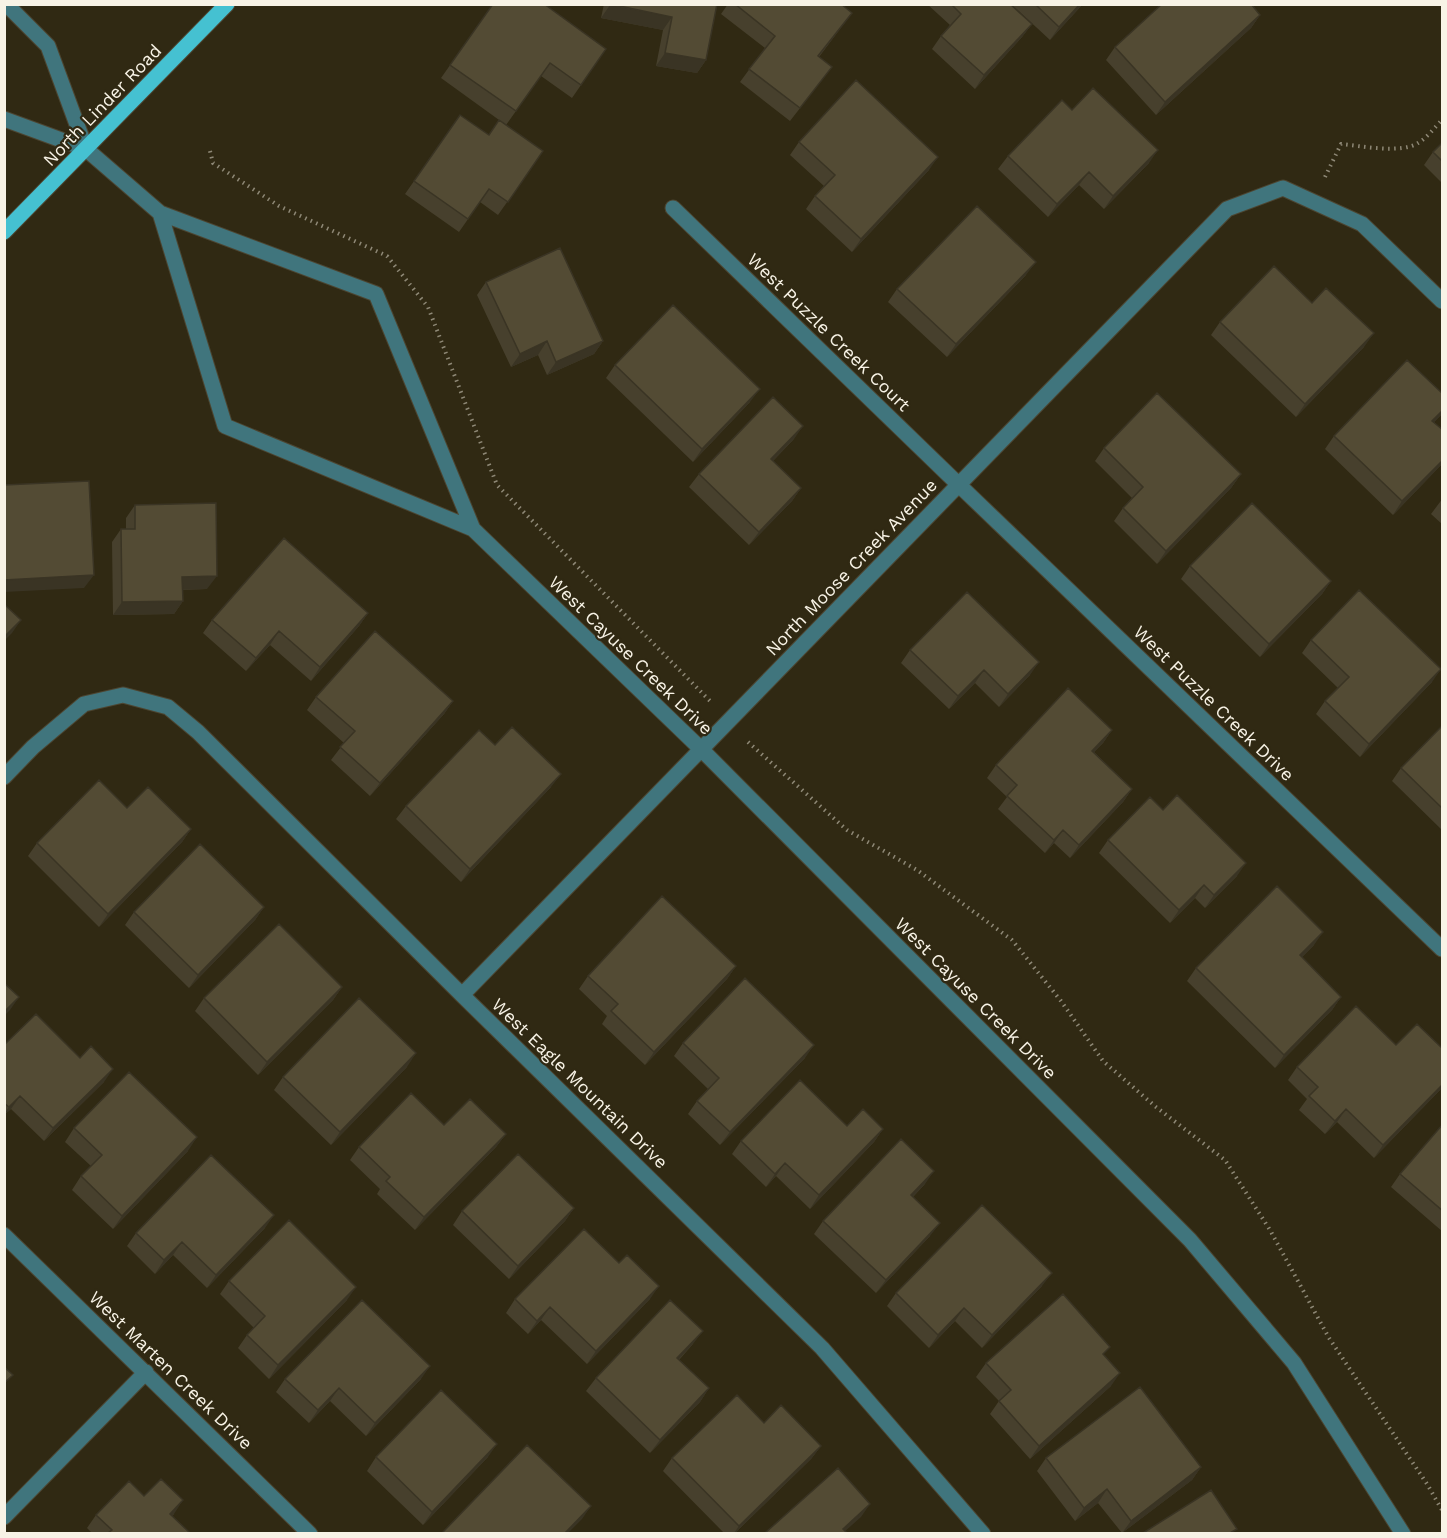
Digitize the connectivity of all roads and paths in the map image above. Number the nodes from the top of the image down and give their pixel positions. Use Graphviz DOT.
graph roads {
  1 [pos="6,4"];
  2 [pos="227,4"];
  3 [pos="4,119"];
  4 [pos="1443,120"];
  5 [pos="86,149"];
  6 [pos="210,151"];
  7 [pos="1313,202"];
  8 [pos="673,208"];
  9 [pos="160,213"];
  10 [pos="4,232"];
  11 [pos="1443,301"];
  12 [pos="958,484"];
  13 [pos="473,529"];
  14 [pos="729,721"];
  15 [pos="702,750"];
  16 [pos="4,777"];
  17 [pos="1443,949"];
  18 [pos="462,995"];
  19 [pos="4,1235"];
  20 [pos="146,1372"];
  21 [pos="1443,1510"];
  22 [pos="4,1517"];
  23 [pos="310,1533"];
  24 [pos="983,1533"];
  25 [pos="1403,1533"];
  1 -- 5 [label="street, West Cayuse Creek Drive"];
  2 -- 5 [label="main road, North Linder Road"];
  3 -- 5 [label="street, West Cayuse Creek Drive"];
  4 -- 7 [label="path"];
  5 -- 9 [label="street, West Cayuse Creek Drive"];
  5 -- 10 [label="main road, North Linder Road"];
  6 -- 14 [label="path"];
  7 -- 11 [label="street"];
  7 -- 12 [label="street, North Moose Creek Avenue"];
  8 -- 12 [label="street, West Puzzle Creek Court"];
  9 -- 13 [label="street, West Cayuse Creek Drive"];
  9 -- 13 [label="street, West Cayuse Creek Drive"];
  12 -- 14 [label="street, North Moose Creek Avenue"];
  12 -- 17 [label="street, West Puzzle Creek Drive"];
  13 -- 15 [label="street, West Cayuse Creek Drive"];
  14 -- 15 [label="street, North Moose Creek Avenue"];
  14 -- 21 [label="path"];
  15 -- 18 [label="street, North Moose Creek Avenue"];
  15 -- 25 [label="street, West Cayuse Creek Drive"];
  16 -- 18 [label="street, West Eagle Mountain Drive"];
  18 -- 24 [label="street, West Eagle Mountain Drive"];
  19 -- 20 [label="street, West Marten Creek Drive"];
  20 -- 22 [label="street"];
  20 -- 23 [label="street, West Marten Creek Drive"];
}
